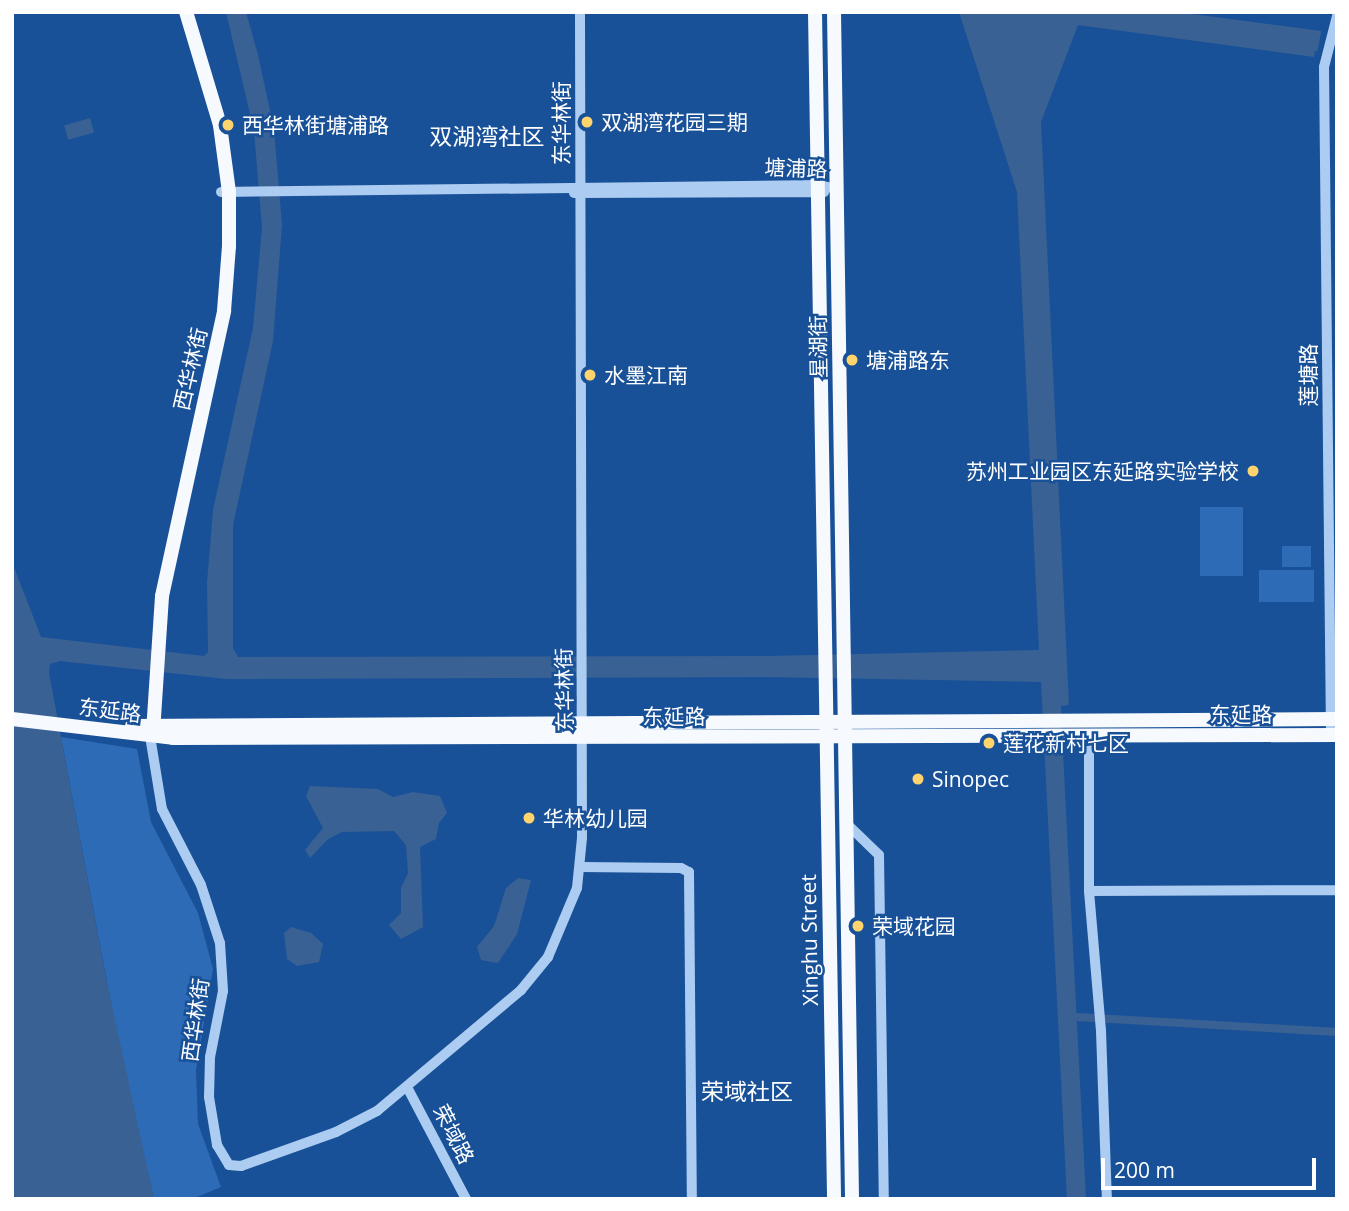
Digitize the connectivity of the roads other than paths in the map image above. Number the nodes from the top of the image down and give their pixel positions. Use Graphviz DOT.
graph roads {
  1 [pos="178,12"];
  2 [pos="186,12"];
  3 [pos="580,12"];
  4 [pos="815,12"];
  5 [pos="834,12"];
  6 [pos="1335,19"];
  7 [pos="818,189"];
  8 [pos="837,189"];
  9 [pos="581,191"];
  10 [pos="225,192"];
  11 [pos="1332,389"];
  12 [pos="825,681"];
  13 [pos="844,681"];
  14 [pos="12,710"];
  15 [pos="12,719"];
  16 [pos="1334,719"];
  17 [pos="826,720"];
  18 [pos="846,720"];
  19 [pos="70,723"];
  20 [pos="1042,728"];
  21 [pos="1065,728"];
  22 [pos="151,730"];
  23 [pos="583,730"];
  24 [pos="1089,735"];
  25 [pos="1334,735"];
  26 [pos="827,736"];
  27 [pos="847,736"];
  28 [pos="848,825"];
  29 [pos="581,867"];
  30 [pos="1337,890"];
  31 [pos="1089,891"];
  32 [pos="407,1087"];
  33 [pos="220,1154"];
  34 [pos="466,1199"];
  35 [pos="692,1199"];
  36 [pos="834,1199"];
  37 [pos="852,1199"];
  38 [pos="884,1199"];
  39 [pos="1107,1199"];
  1 -- 10 [label="main road, 西华林街"];
  2 -- 10 [label="main road, 西华林街"];
  3 -- 9 [label="street, 东华林街"];
  4 -- 7 [label="main road, 星湖街"];
  5 -- 8 [label="main road, 星湖街"];
  6 -- 11 [label="street, 莲塘路"];
  7 -- 8 [label="street, 塘浦路"];
  7 -- 9 [label="street, 塘浦路"];
  7 -- 12 [label="main road, 星湖街"];
  8 -- 13 [label="main road, 星湖街"];
  9 -- 10 [label="street, 塘浦路"];
  9 -- 23 [label="street, 东华林街"];
  10 -- 22 [label="main road, 西华林街"];
  11 -- 16 [label="street, 莲塘路"];
  12 -- 17 [label="main road, Xinghu Street"];
  13 -- 18 [label="main road, Xinghu Street"];
  14 -- 19 [label="main road, 东延路"];
  15 -- 19 [label="main road, 东延路"];
  16 -- 21 [label="main road, 东延路"];
  16 -- 25 [label="street, 莲塘路"];
  17 -- 18 [label="main road, 东延路"];
  17 -- 23 [label="main road, 东延路"];
  17 -- 26 [label="main road, Xinghu Street"];
  18 -- 20 [label="main road, 东延路"];
  18 -- 27 [label="main road, Xinghu Street"];
  19 -- 22 [label="main road, 东延路"];
  20 -- 21 [label="main road, 东延路"];
  20 -- 27 [label="main road, 东延路"];
  21 -- 24 [label="main road, 东延路"];
  22 -- 23 [label="main road, 东延路"];
  22 -- 33 [label="street, 西华林街"];
  23 -- 26 [label="main road, 东延路"];
  23 -- 29 [label="street, 东华林街"];
  24 -- 25 [label="main road, 东延路"];
  24 -- 31 [label="street"];
  26 -- 27 [label="main road, 东延路"];
  26 -- 36 [label="main road, Xinghu Street"];
  27 -- 28 [label="main road, Xinghu Street"];
  28 -- 37 [label="main road, Xinghu Street"];
  28 -- 38 [label="street"];
  29 -- 32 [label="street, 东华林街"];
  29 -- 35 [label="street"];
  30 -- 31 [label="street"];
  31 -- 39 [label="street"];
  32 -- 33 [label="street, 东华林街"];
  32 -- 34 [label="street, 荣域路"];
}
